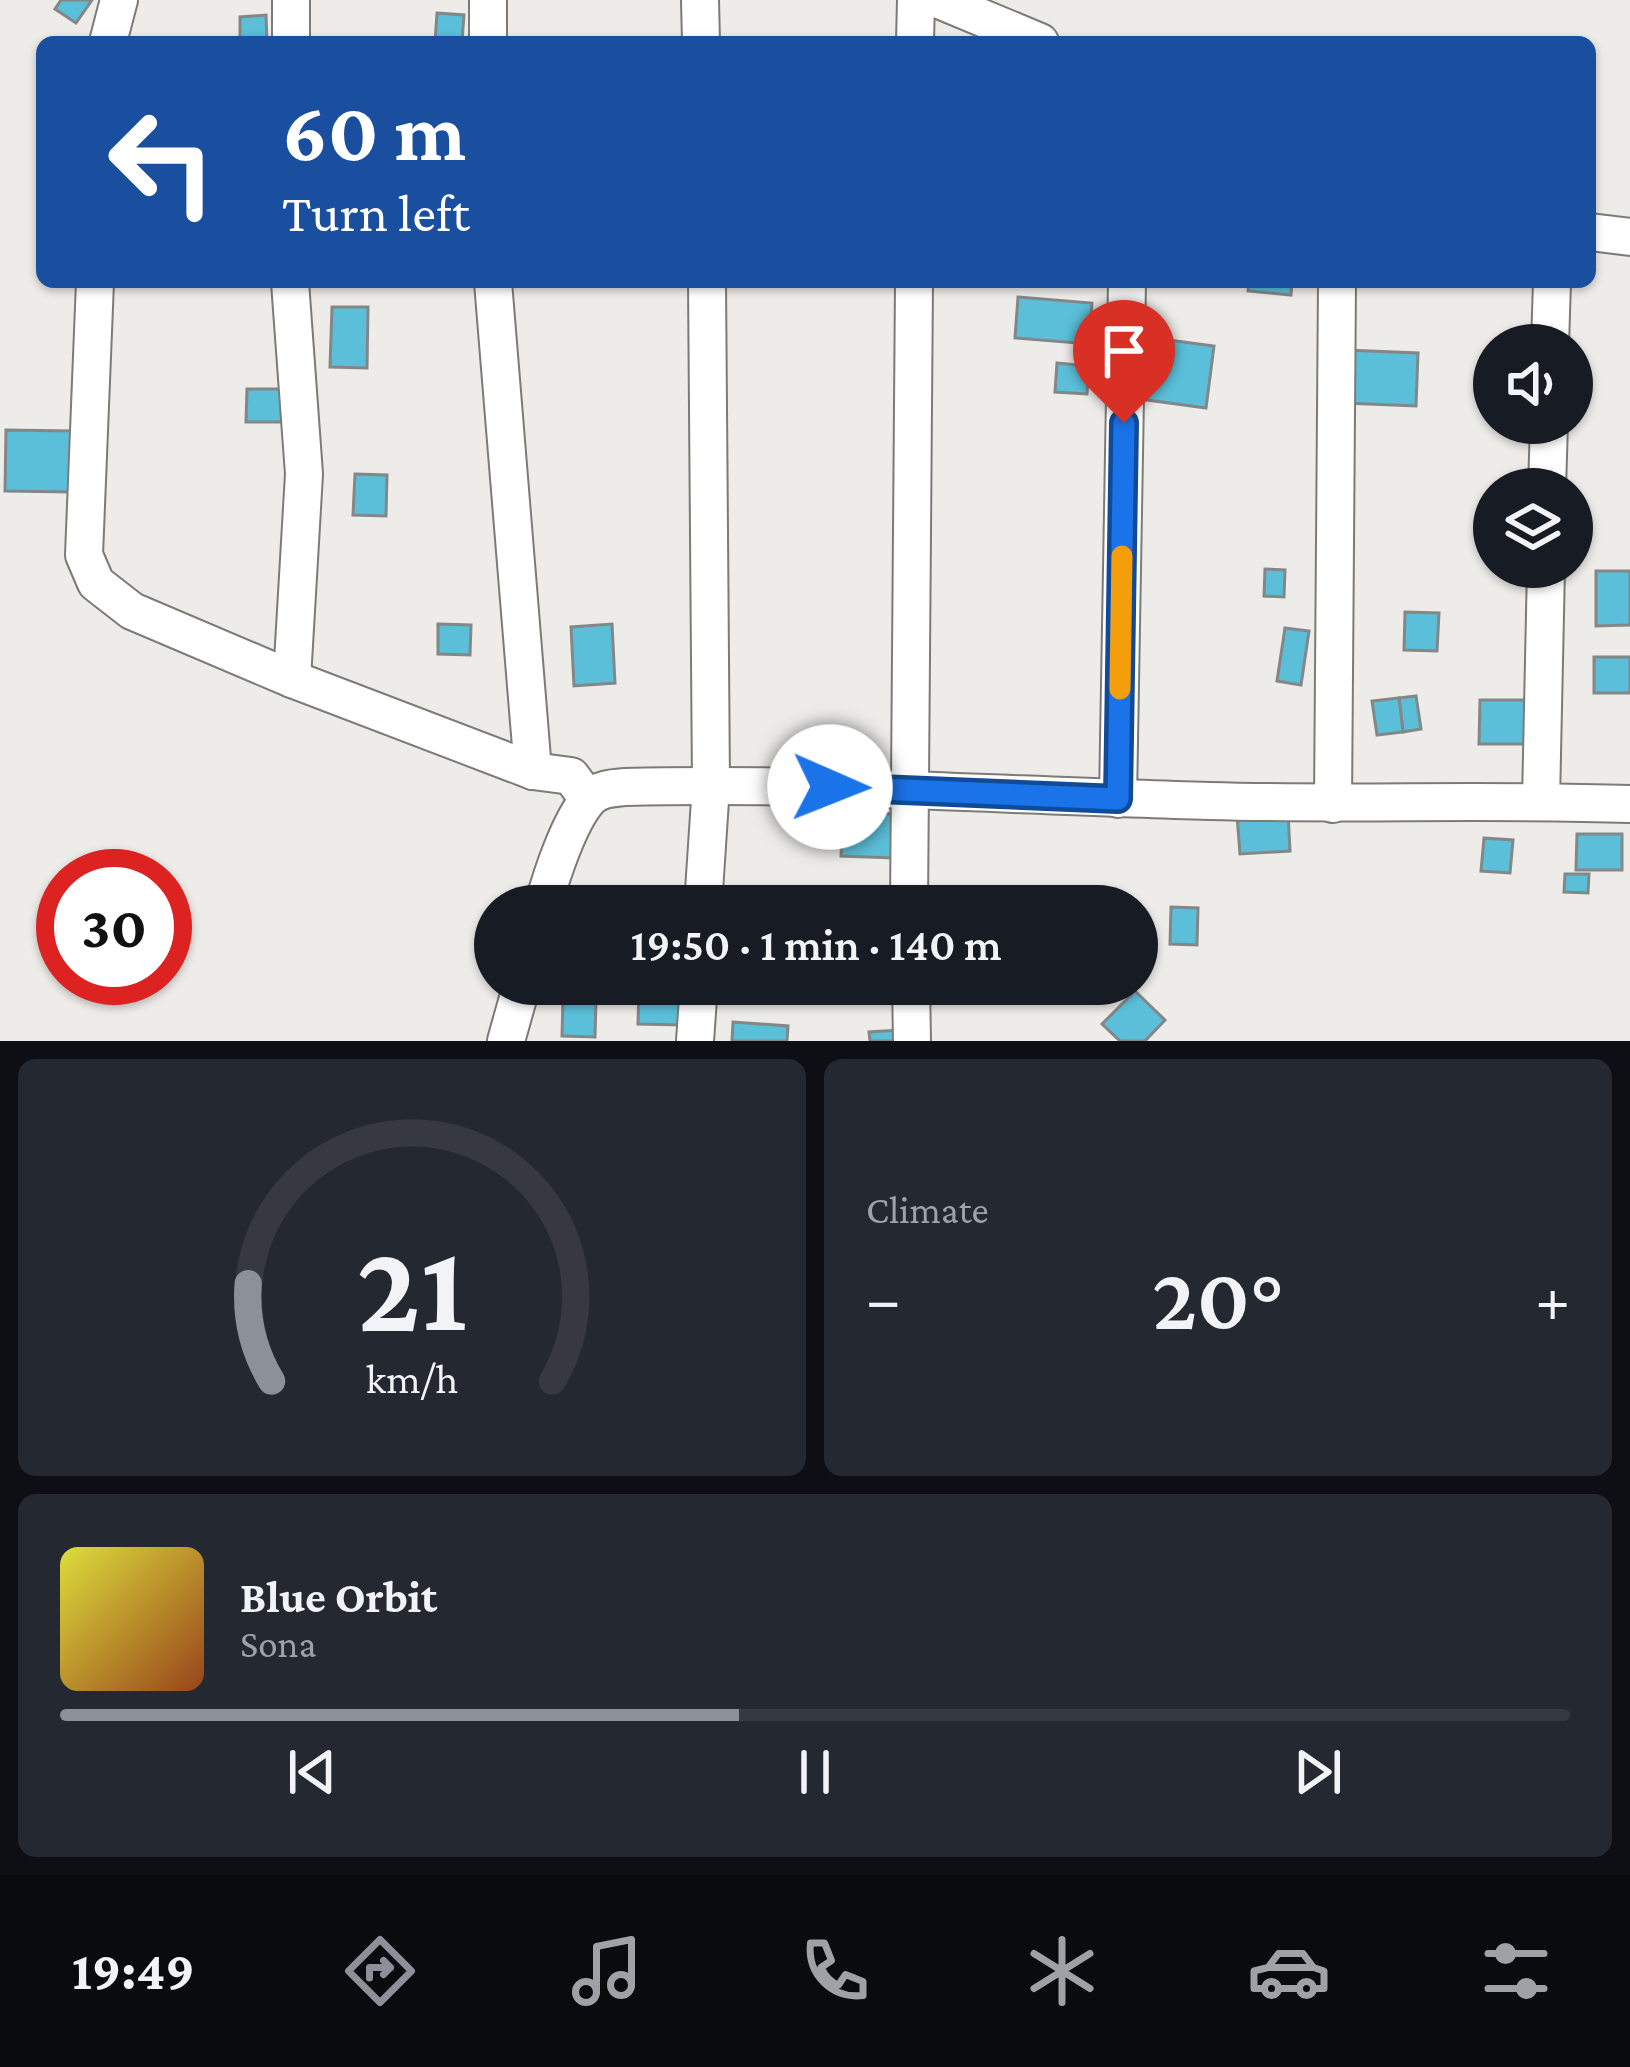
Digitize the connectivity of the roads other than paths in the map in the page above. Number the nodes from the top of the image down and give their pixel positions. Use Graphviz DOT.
graph roads {
  1 [pos="118,0"];
  2 [pos="291,0"];
  3 [pos="488,0"];
  4 [pos="700,0"];
  5 [pos="916,0"];
  6 [pos="939,0"];
  7 [pos="109,36"];
  8 [pos="291,36"];
  9 [pos="488,36"];
  10 [pos="701,36"];
  11 [pos="915,36"];
  12 [pos="1026,36"];
  13 [pos="1596,233"];
  14 [pos="1630,237"];
  15 [pos="95,288"];
  16 [pos="290,288"];
  17 [pos="493,288"];
  18 [pos="707,288"];
  19 [pos="914,288"];
  20 [pos="1126,288"];
  21 [pos="1337,288"];
  22 [pos="1552,288"];
  23 [pos="1551,324"];
  24 [pos="1546,588"];
  25 [pos="292,679"];
  26 [pos="533,771"];
  27 [pos="711,785"];
  28 [pos="909,788"];
  29 [pos="1118,799"];
  30 [pos="589,800"];
  31 [pos="1541,801"];
  32 [pos="1333,804"];
  33 [pos="1630,804"];
  34 [pos="548,885"];
  35 [pos="704,885"];
  36 [pos="909,885"];
  37 [pos="516,1005"];
  38 [pos="698,1005"];
  39 [pos="911,1005"];
  40 [pos="506,1041"];
  41 [pos="695,1041"];
  42 [pos="912,1041"];
  1 -- 7 [label="street"];
  2 -- 8 [label="street"];
  3 -- 9 [label="street"];
  4 -- 10 [label="street"];
  5 -- 11 [label="street"];
  6 -- 12 [label="street"];
  13 -- 14 [label="street"];
  15 -- 25 [label="street"];
  16 -- 25 [label="street"];
  17 -- 26 [label="street"];
  18 -- 27 [label="street"];
  19 -- 28 [label="street"];
  20 -- 29 [label="street"];
  21 -- 32 [label="street"];
  22 -- 23 [label="street"];
  24 -- 31 [label="street"];
  25 -- 26 [label="street"];
  26 -- 30 [label="street"];
  27 -- 28 [label="street"];
  27 -- 30 [label="street"];
  27 -- 35 [label="street"];
  28 -- 29 [label="street"];
  28 -- 36 [label="street"];
  29 -- 32 [label="street"];
  30 -- 34 [label="street"];
  31 -- 32 [label="street"];
  31 -- 33 [label="street"];
  37 -- 40 [label="street"];
  38 -- 41 [label="street"];
  39 -- 42 [label="street"];
}
